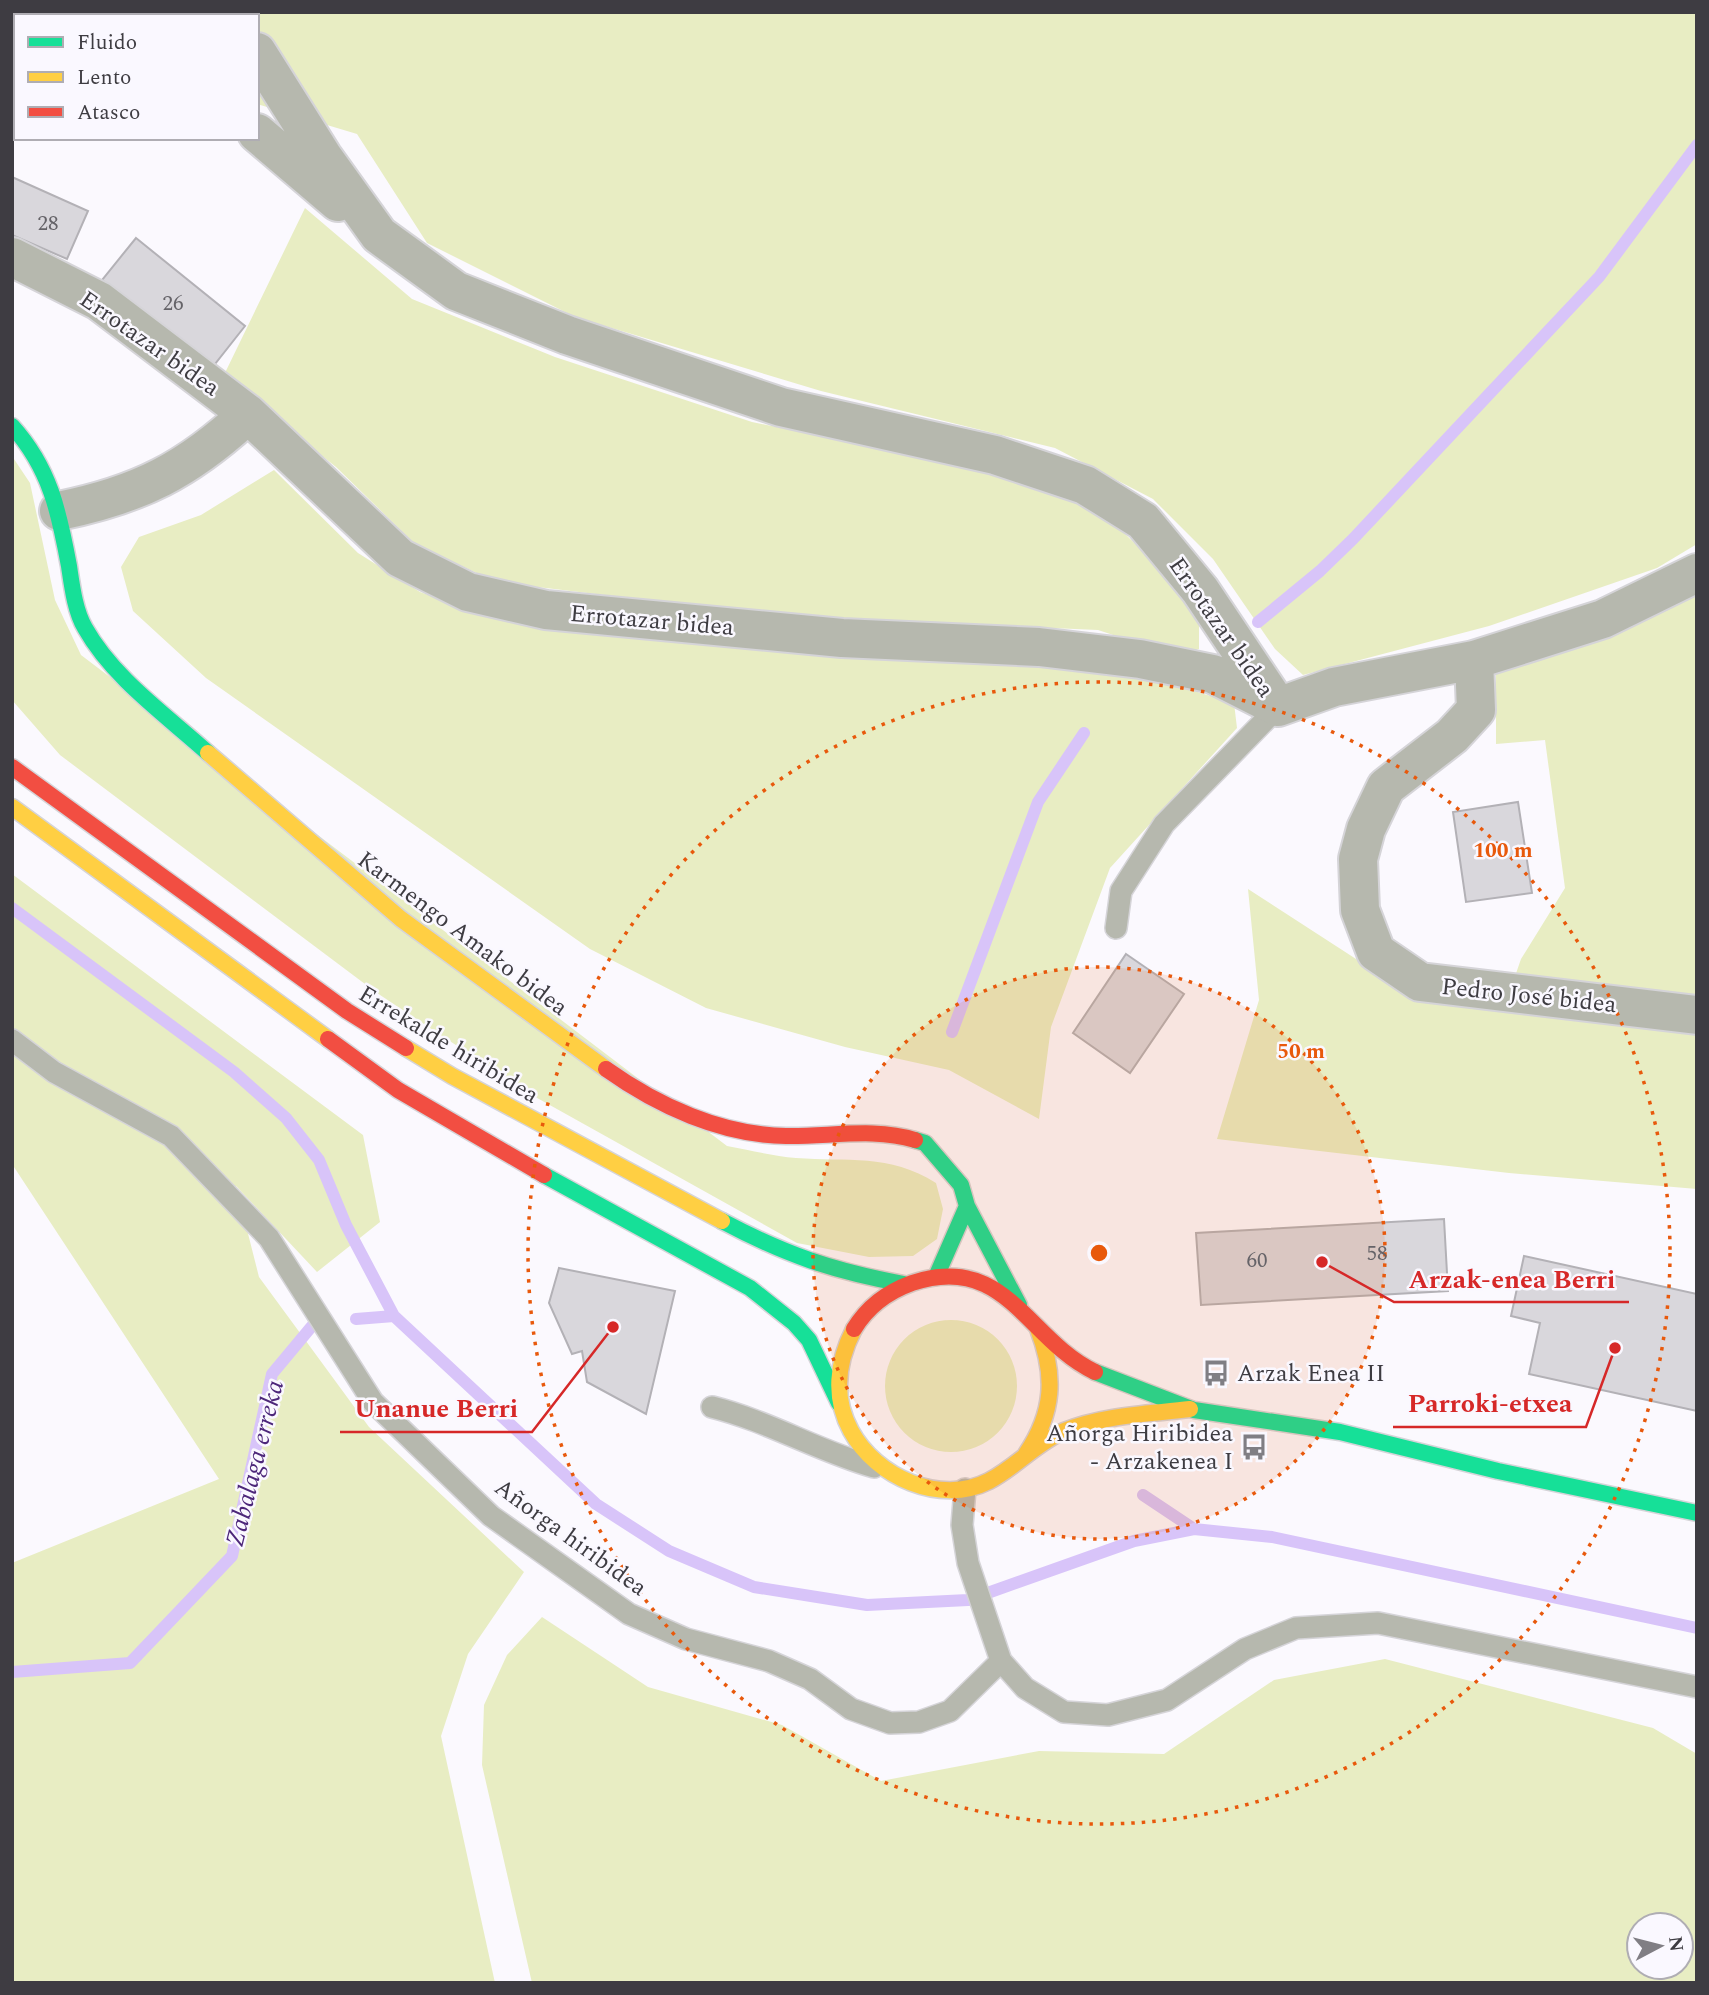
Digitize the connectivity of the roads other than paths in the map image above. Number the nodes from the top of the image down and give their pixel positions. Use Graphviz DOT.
graph roads {
  1 [pos="259,55"];
  2 [pos="259,135"];
  3 [pos="379,235"];
  4 [pos="12,257"];
  5 [pos="248,414"];
  6 [pos="12,426"];
  7 [pos="58,511"];
  8 [pos="1697,573"];
  9 [pos="1474,660"];
  10 [pos="1278,707"];
  11 [pos="12,766"];
  12 [pos="12,807"];
  13 [pos="1116,928"];
  14 [pos="1697,1015"];
  15 [pos="12,1040"];
  16 [pos="967,1206"];
  17 [pos="936,1277"];
  18 [pos="904,1284"];
  19 [pos="1019,1305"];
  20 [pos="1036,1325"];
  21 [pos="712,1407"];
  22 [pos="1190,1409"];
  23 [pos="842,1410"];
  24 [pos="1026,1454"];
  25 [pos="882,1469"];
  26 [pos="965,1489"];
  27 [pos="1697,1513"];
  28 [pos="1001,1661"];
  29 [pos="1697,1687"];
  1 -- 3 [label="street, Errotazar bidea"];
  2 -- 3 [label="street, Errotazar bidea"];
  3 -- 10 [label="street, Errotazar bidea"];
  4 -- 5 [label="street, Errotazar bidea"];
  5 -- 7 [label="street, Errotazar bidea"];
  5 -- 10 [label="street, Errotazar bidea"];
  6 -- 7 [label="main road"];
  7 -- 16 [label="main road, Karmengo Amako bidea"];
  8 -- 9 [label="street"];
  9 -- 10 [label="street"];
  9 -- 14 [label="street, Pedro José bidea"];
  10 -- 13 [label="lane"];
  11 -- 18 [label="main road, Errekalde hiribidea"];
  12 -- 23 [label="main road"];
  15 -- 28 [label="lane, Añorga hiribidea"];
  16 -- 17 [label="main road"];
  16 -- 19 [label="main road, Karmengo Amako bidea"];
  17 -- 18 [label="main road"];
  17 -- 19 [label="main road"];
  18 -- 23 [label="main road"];
  19 -- 20 [label="main road"];
  20 -- 22 [label="main road"];
  20 -- 24 [label="main road"];
  21 -- 25 [label="lane"];
  22 -- 24 [label="main road"];
  22 -- 27 [label="main road"];
  23 -- 25 [label="main road"];
  24 -- 26 [label="main road"];
  25 -- 26 [label="main road"];
  26 -- 28 [label="lane"];
  28 -- 29 [label="lane"];
}
